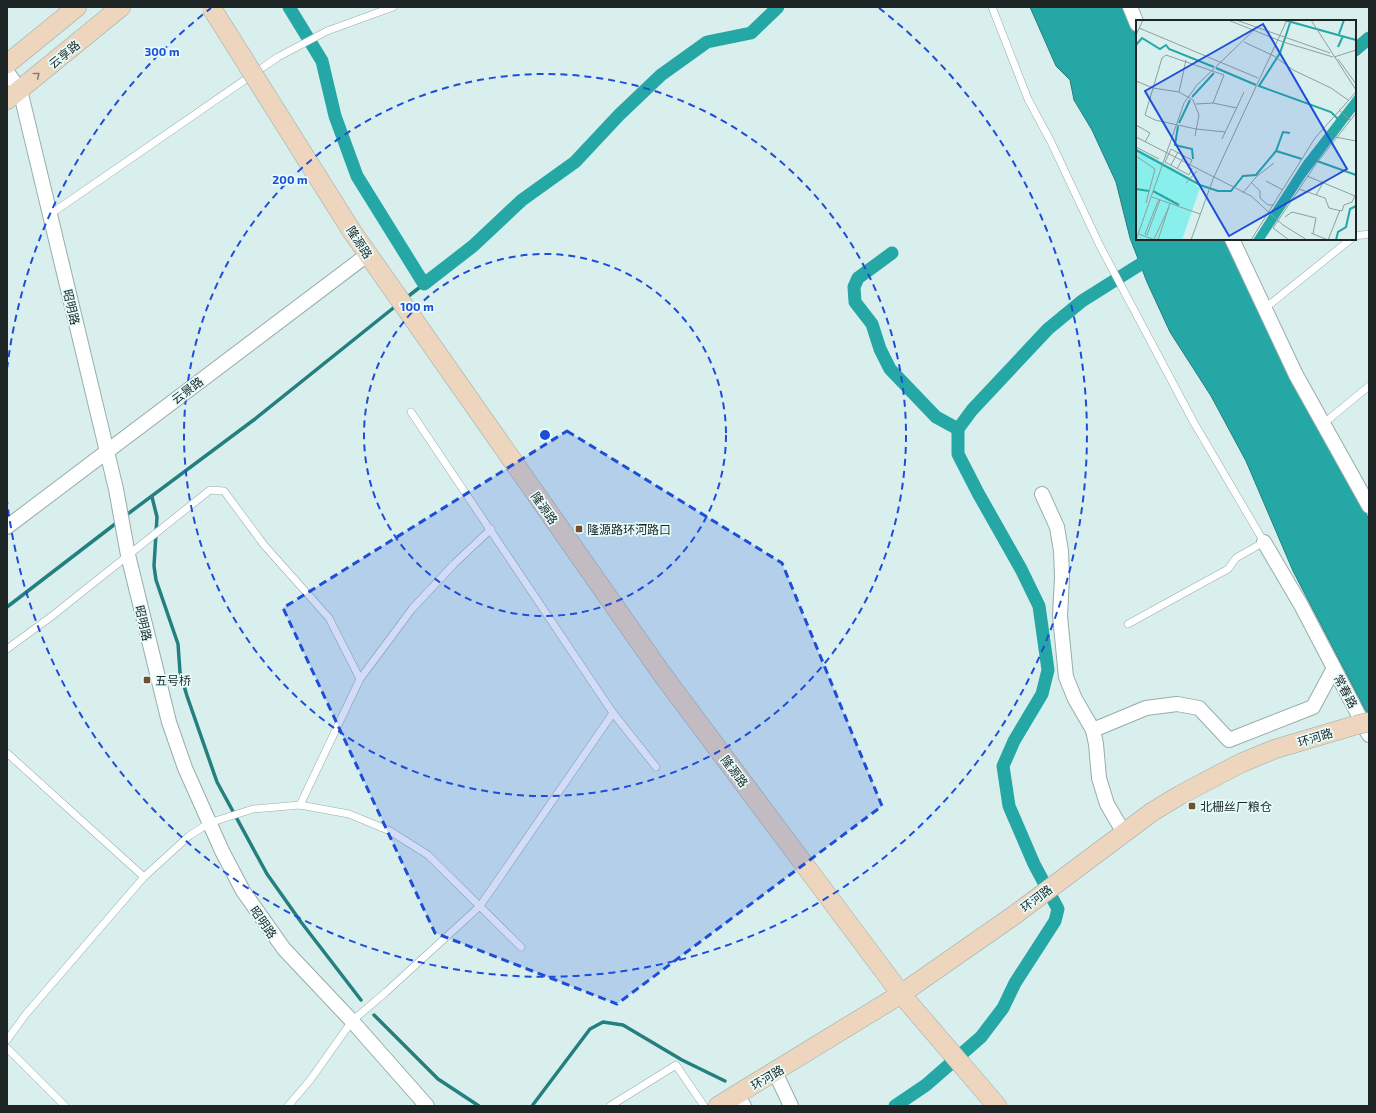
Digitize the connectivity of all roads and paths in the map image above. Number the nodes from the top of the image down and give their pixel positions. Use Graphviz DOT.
graph roads {
  1 [pos="77,7"];
  2 [pos="121,7"];
  3 [pos="211,7"];
  4 [pos="393,7"];
  5 [pos="992,7"];
  6 [pos="1130,7"];
  7 [pos="1136,22"];
  8 [pos="7,64"];
  9 [pos="7,72"];
  10 [pos="14,95"];
  11 [pos="52,213"];
  12 [pos="1369,234"];
  13 [pos="1356,236"];
  14 [pos="1232,240"];
  15 [pos="1350,240"];
  16 [pos="367,254"];
  17 [pos="1264,309"];
  18 [pos="1369,386"];
  19 [pos="411,412"];
  20 [pos="1323,424"];
  21 [pos="106,450"];
  22 [pos="1042,494"];
  23 [pos="1369,506"];
  24 [pos="7,527"];
  25 [pos="491,530"];
  26 [pos="1264,542"];
  27 [pos="128,555"];
  28 [pos="1128,624"];
  29 [pos="7,649"];
  30 [pos="1334,668"];
  31 [pos="360,679"];
  32 [pos="613,713"];
  33 [pos="1364,727"];
  34 [pos="1092,730"];
  35 [pos="7,753"];
  36 [pos="656,767"];
  37 [pos="300,805"];
  38 [pos="210,823"];
  39 [pos="1124,834"];
  40 [pos="144,877"];
  41 [pos="480,906"];
  42 [pos="521,947"];
  43 [pos="901,994"];
  44 [pos="352,1021"];
  45 [pos="7,1040"];
  46 [pos="7,1048"];
  47 [pos="775,1072"];
  48 [pos="741,1100"];
  49 [pos="615,1105"];
  50 [pos="65,1106"];
  51 [pos="288,1106"];
  52 [pos="427,1106"];
  53 [pos="704,1106"];
  54 [pos="718,1106"];
  55 [pos="791,1106"];
  56 [pos="997,1106"];
  1 -- 8 [label="main road"];
  10 -- 2 [label="main road, 云享路, one-way"];
  3 -- 16 [label="main road, 隆源路, bridge"];
  4 -- 11 [label="lane"];
  5 -- 26 [label="lane"];
  6 -- 7 [label="street"];
  9 -- 10 [label="street, 昭明路"];
  10 -- 21 [label="street, 昭明路"];
  12 -- 13 [label="lane"];
  14 -- 17 [label="street"];
  15 -- 17 [label="lane"];
  16 -- 21 [label="street, 云景路"];
  16 -- 43 [label="main road, 隆源路"];
  17 -- 20 [label="street"];
  18 -- 20 [label="lane"];
  19 -- 25 [label="lane"];
  20 -- 23 [label="street"];
  21 -- 24 [label="street, 云景路"];
  21 -- 27 [label="street, 昭明路"];
  22 -- 34 [label="street"];
  25 -- 31 [label="lane"];
  25 -- 32 [label="lane"];
  26 -- 28 [label="lane"];
  26 -- 30 [label="street, 常春路"];
  27 -- 29 [label="lane"];
  27 -- 31 [label="lane"];
  27 -- 38 [label="street, 昭明路"];
  30 -- 33 [label="street, 常春路"];
  30 -- 34 [label="street"];
  31 -- 37 [label="lane"];
  32 -- 36 [label="lane"];
  32 -- 41 [label="lane"];
  33 -- 39 [label="main road, 环河路"];
  34 -- 39 [label="street"];
  35 -- 40 [label="lane"];
  37 -- 38 [label="lane"];
  37 -- 41 [label="lane"];
  38 -- 40 [label="lane"];
  38 -- 44 [label="street, 昭明路"];
  39 -- 43 [label="main road, 环河路"];
  40 -- 45 [label="lane"];
  41 -- 42 [label="lane"];
  41 -- 44 [label="lane"];
  43 -- 47 [label="main road, 环河路"];
  43 -- 56 [label="main road, 隆源路"];
  44 -- 51 [label="lane"];
  44 -- 52 [label="street, 昭明路"];
  46 -- 50 [label="lane"];
  47 -- 48 [label="main road, 环河路"];
  47 -- 55 [label="street"];
  48 -- 54 [label="main road, 环河路"];
  49 -- 53 [label="lane"];
}
